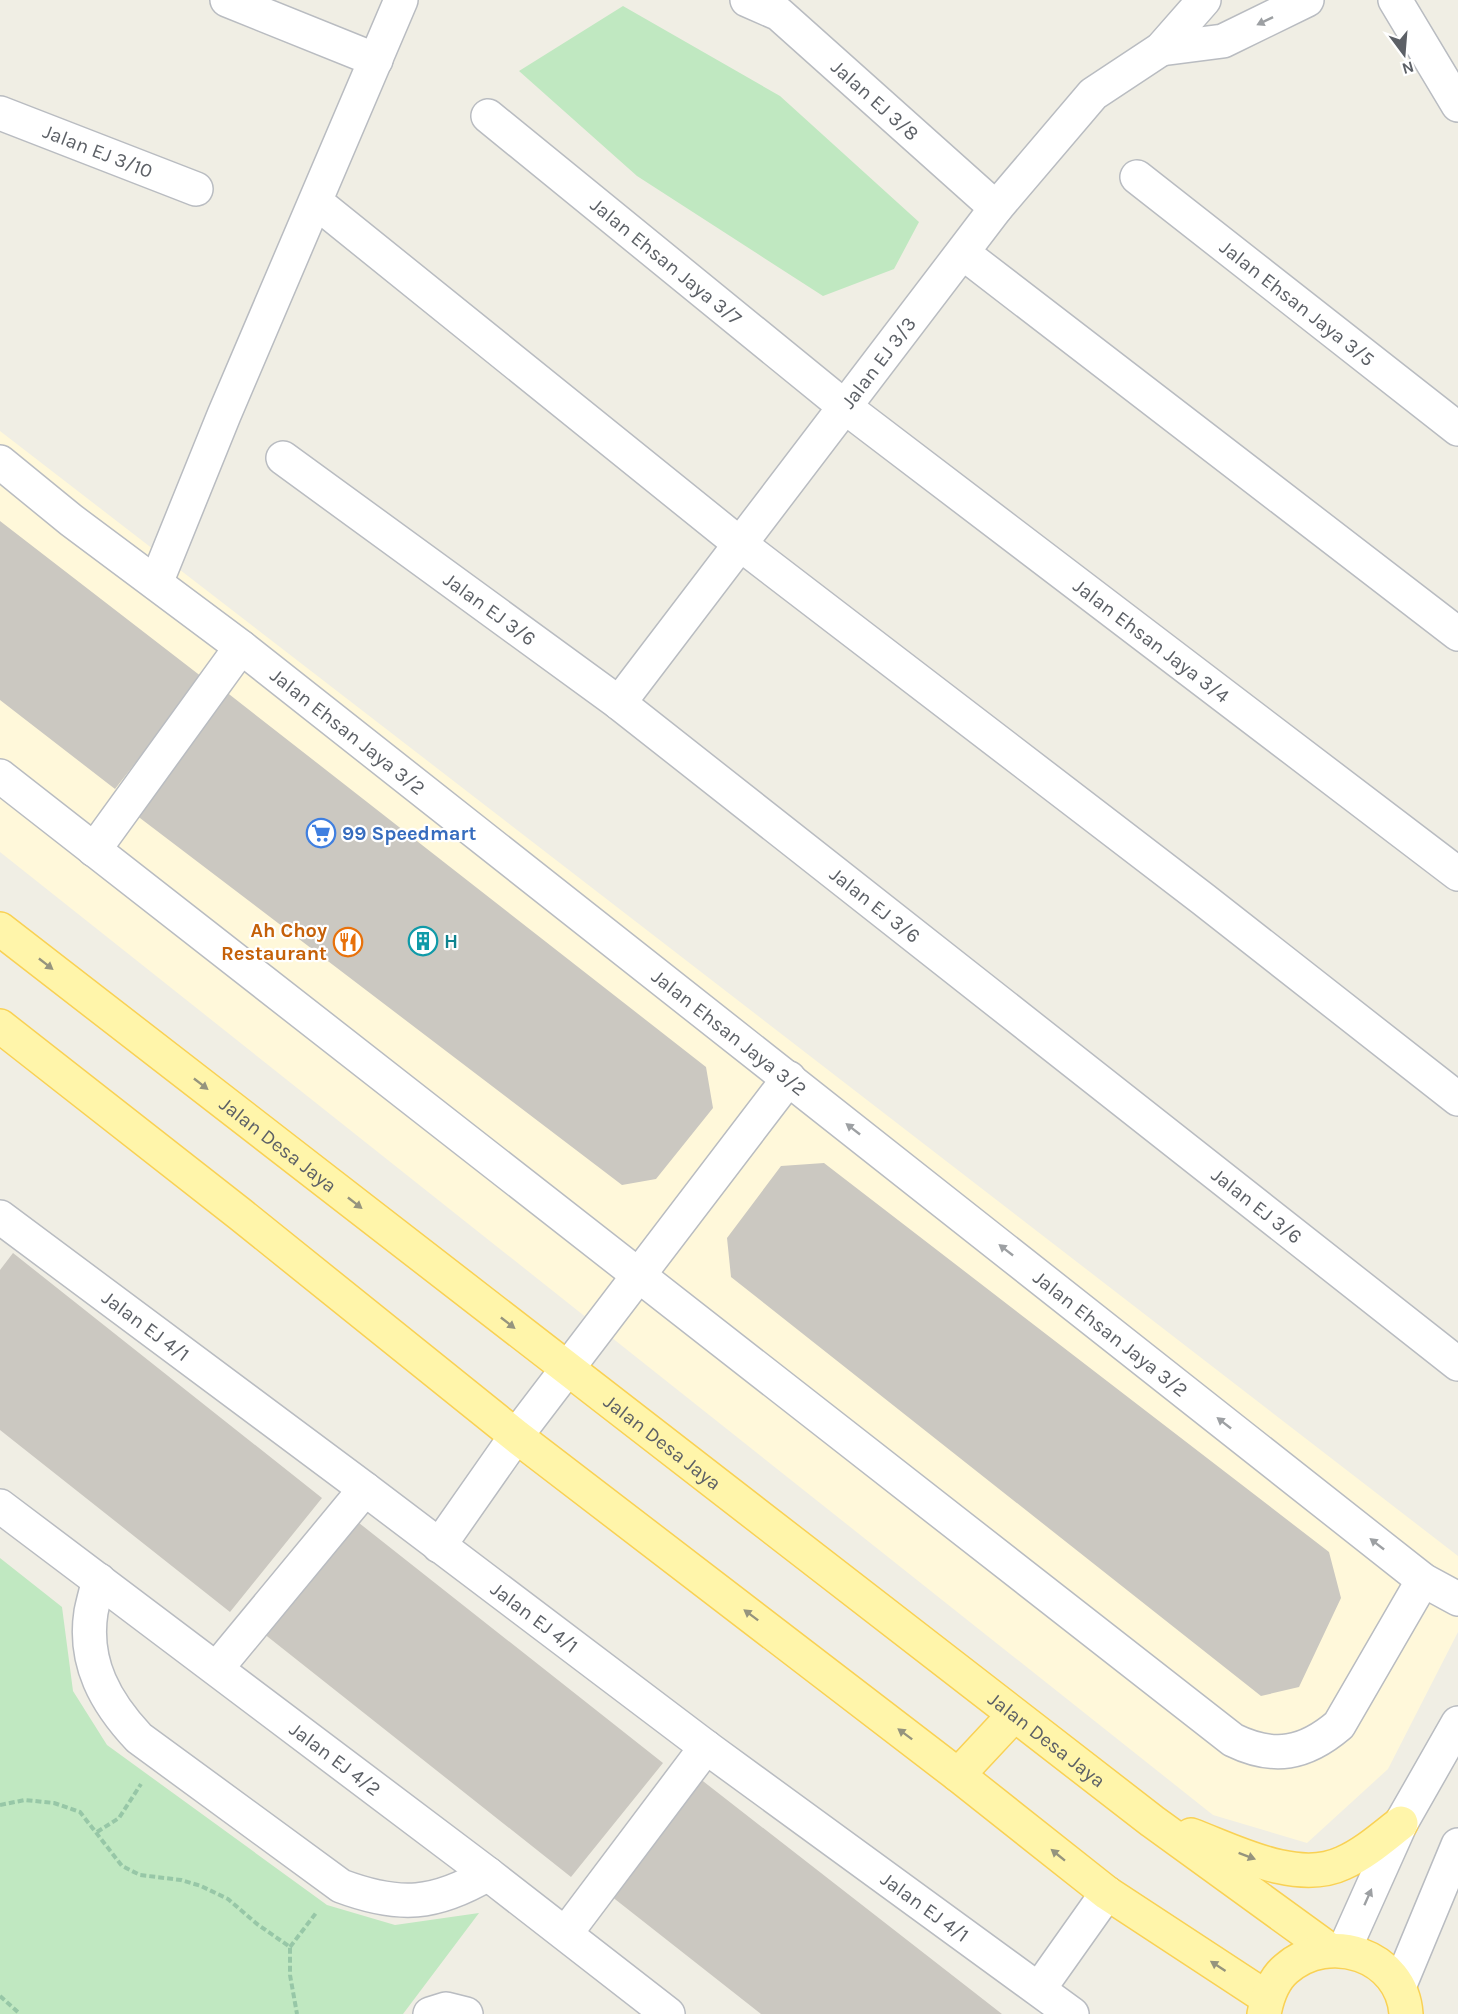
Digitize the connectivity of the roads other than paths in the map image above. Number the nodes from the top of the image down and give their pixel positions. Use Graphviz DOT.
graph roads {
  1 [pos="227,0"];
  2 [pos="401,0"];
  3 [pos="747,0"];
  4 [pos="1204,0"];
  5 [pos="1306,0"];
  6 [pos="1395,0"];
  7 [pos="1161,49"];
  8 [pos="376,60"];
  9 [pos="1458,105"];
  10 [pos="0,113"];
  11 [pos="488,116"];
  12 [pos="1137,177"];
  13 [pos="196,189"];
  14 [pos="316,202"];
  15 [pos="996,207"];
  16 [pos="963,253"];
  17 [pos="845,407"];
  18 [pos="1458,429"];
  19 [pos="283,458"];
  20 [pos="0,462"];
  21 [pos="740,544"];
  22 [pos="156,583"];
  23 [pos="1458,633"];
  24 [pos="241,647"];
  25 [pos="619,703"];
  26 [pos="0,776"];
  27 [pos="94,850"];
  28 [pos="1458,874"];
  29 [pos="0,928"];
  30 [pos="0,1026"];
  31 [pos="789,1078"];
  32 [pos="1458,1099"];
  33 [pos="4,1229"];
  34 [pos="638,1275"];
  35 [pos="1458,1364"];
  36 [pos="567,1369"];
  37 [pos="516,1436"];
  38 [pos="365,1488"];
  39 [pos="0,1506"];
  40 [pos="439,1546"];
  41 [pos="99,1580"];
  42 [pos="1423,1580"];
  43 [pos="1458,1599"];
  44 [pos="216,1668"];
  45 [pos="1014,1714"];
  46 [pos="1458,1723"];
  47 [pos="706,1746"];
  48 [pos="958,1775"];
  49 [pos="1152,1821"];
  50 [pos="1401,1823"];
  51 [pos="1458,1845"];
  52 [pos="488,1874"];
  53 [pos="1107,1893"];
  54 [pos="566,1933"];
  55 [pos="1337,1950"];
  56 [pos="1039,1989"];
  57 [pos="1266,2006"];
  58 [pos="1408,2006"];
  59 [pos="668,2014"];
  60 [pos="1072,2014"];
  1 -- 8 [label="street"];
  2 -- 8 [label="street"];
  3 -- 15 [label="street, Jalan EJ 3/8"];
  4 -- 7 [label="street, Jalan EJ 3/3"];
  5 -- 7 [label="street, Jalan EJ 3/3, one-way"];
  6 -- 9 [label="street"];
  7 -- 15 [label="street, Jalan EJ 3/3"];
  8 -- 14 [label="street"];
  10 -- 13 [label="street, Jalan EJ 3/10"];
  11 -- 17 [label="street, Jalan Ehsan Jaya 3/7"];
  12 -- 18 [label="street, Jalan Ehsan Jaya 3/5"];
  14 -- 21 [label="street"];
  14 -- 22 [label="street"];
  15 -- 16 [label="street, Jalan EJ 3/3"];
  16 -- 17 [label="street, Jalan EJ 3/3"];
  16 -- 23 [label="street"];
  17 -- 21 [label="street, Jalan EJ 3/3"];
  17 -- 28 [label="street, Jalan Ehsan Jaya 3/4"];
  19 -- 25 [label="street, Jalan EJ 3/6"];
  20 -- 22 [label="street, Jalan Ehsan Jaya 3/2"];
  21 -- 25 [label="street, Jalan EJ 3/3"];
  21 -- 32 [label="street"];
  22 -- 24 [label="street, Jalan Ehsan Jaya 3/2"];
  24 -- 27 [label="street"];
  24 -- 31 [label="street, Jalan Ehsan Jaya 3/2"];
  25 -- 35 [label="street, Jalan EJ 3/6"];
  26 -- 27 [label="street"];
  27 -- 34 [label="street"];
  29 -- 36 [label="main road, Jalan Desa Jaya, one-way"];
  30 -- 37 [label="main road"];
  31 -- 34 [label="street"];
  42 -- 31 [label="street, Jalan Ehsan Jaya 3/2, one-way"];
  33 -- 38 [label="street, Jalan EJ 4/1"];
  34 -- 36 [label="street"];
  34 -- 42 [label="street"];
  36 -- 37 [label="street"];
  36 -- 45 [label="main road, Jalan Desa Jaya"];
  37 -- 40 [label="street"];
  48 -- 37 [label="main road, one-way"];
  38 -- 40 [label="street, Jalan EJ 4/1"];
  38 -- 44 [label="street"];
  39 -- 41 [label="street, Jalan EJ 4/2"];
  40 -- 47 [label="street, Jalan EJ 4/1"];
  41 -- 44 [label="street, Jalan EJ 4/2"];
  41 -- 52 [label="street"];
  42 -- 43 [label="street, Jalan Ehsan Jaya 3/2"];
  44 -- 52 [label="street, Jalan EJ 4/2"];
  45 -- 48 [label="main road"];
  45 -- 49 [label="main road, Jalan Desa Jaya"];
  46 -- 50 [label="street"];
  47 -- 54 [label="street"];
  47 -- 56 [label="street, Jalan EJ 4/1"];
  53 -- 48 [label="main road, one-way"];
  49 -- 50 [label="main road, one-way"];
  49 -- 55 [label="main road, Jalan Desa Jaya"];
  55 -- 50 [label="street, one-way"];
  51 -- 58 [label="street"];
  52 -- 54 [label="street, Jalan EJ 4/2"];
  53 -- 56 [label="street"];
  57 -- 53 [label="main road, one-way"];
  54 -- 59 [label="street, Jalan EJ 4/2"];
  55 -- 57 [label="main road"];
  55 -- 58 [label="main road, Jalan Desa Jaya"];
  56 -- 60 [label="street, Jalan EJ 4/1"];
}
